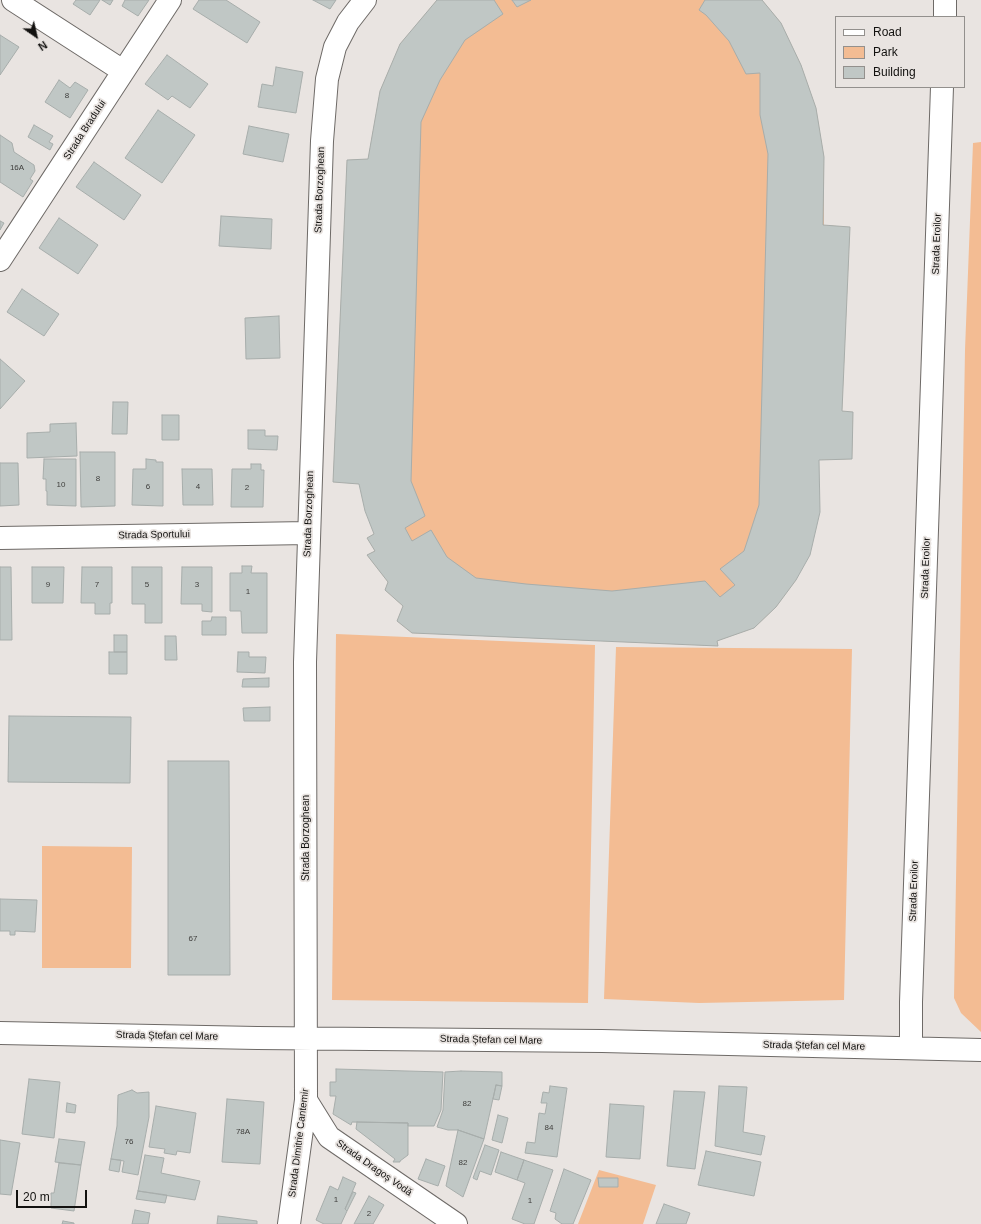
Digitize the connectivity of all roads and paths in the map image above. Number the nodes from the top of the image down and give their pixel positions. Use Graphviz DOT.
graph roads {
  1 [pos="14,0"];
  2 [pos="170,0"];
  3 [pos="365,0"];
  4 [pos="945,0"];
  5 [pos="945,16"];
  6 [pos="123,71"];
  7 [pos="942,88"];
  8 [pos="0,260"];
  9 [pos="308,533"];
  10 [pos="0,538"];
  11 [pos="0,1033"];
  12 [pos="305,1038"];
  13 [pos="911,1048"];
  14 [pos="981,1050"];
  15 [pos="306,1100"];
  16 [pos="289,1224"];
  17 [pos="456,1224"];
  1 -- 6 [label="street"];
  2 -- 6 [label="street, Strada Bradului"];
  3 -- 9 [label="street, Strada Borzoghean"];
  4 -- 5 [label="street"];
  6 -- 8 [label="street, Strada Bradului"];
  7 -- 13 [label="street, Strada Eroilor"];
  9 -- 10 [label="street, Strada Sportului"];
  9 -- 12 [label="street, Strada Borzoghean"];
  11 -- 12 [label="street, Strada Ștefan cel Mare"];
  12 -- 13 [label="street, Strada Ștefan cel Mare"];
  12 -- 15 [label="street, Strada Dimitrie Cantemir"];
  13 -- 14 [label="street, Strada Ștefan cel Mare"];
  15 -- 16 [label="street, Strada Dimitrie Cantemir"];
  15 -- 17 [label="street, Strada Dragoș Vodă"];
}
